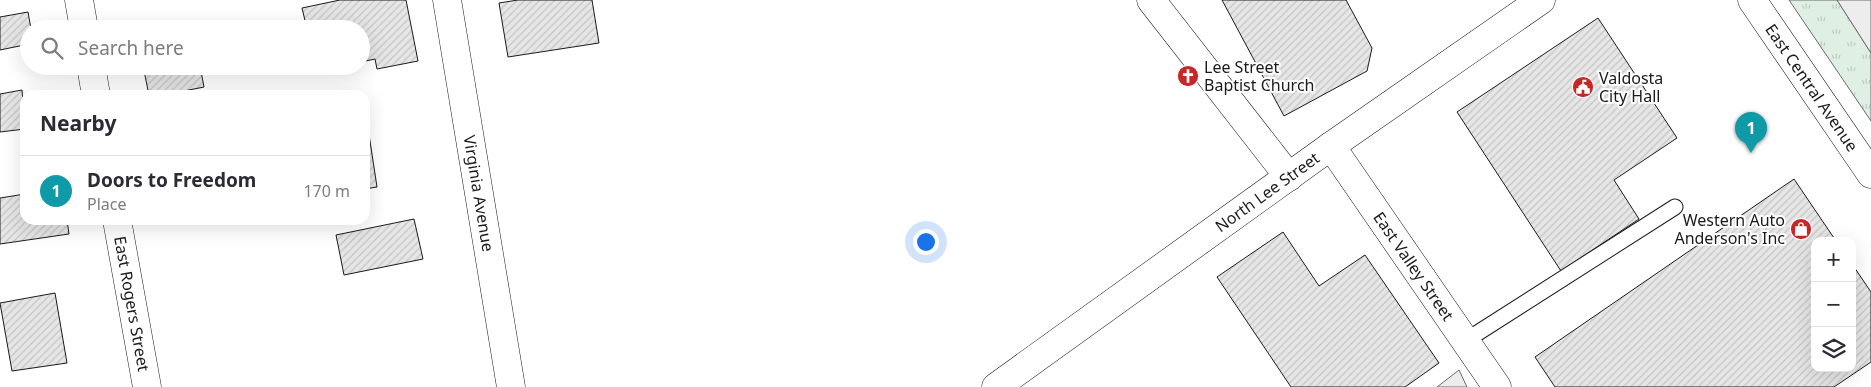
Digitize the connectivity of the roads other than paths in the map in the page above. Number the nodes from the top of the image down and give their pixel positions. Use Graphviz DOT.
graph roads {
  1 [pos="79,0"];
  2 [pos="448,0"];
  3 [pos="1151,0"];
  4 [pos="1542,0"];
  5 [pos="1752,0"];
  6 [pos="82,20"];
  7 [pos="93,75"];
  8 [pos="95,90"];
  9 [pos="1331,146"];
  10 [pos="1871,174"];
  11 [pos="1289,177"];
  12 [pos="1675,207"];
  13 [pos="119,225"];
  14 [pos="1465,341"];
  15 [pos="146,387"];
  16 [pos="511,387"];
  17 [pos="996,387"];
  18 [pos="1497,387"];
  1 -- 6 [label="main road"];
  2 -- 16 [label="main road, Virginia Avenue"];
  3 -- 11 [label="main road"];
  4 -- 9 [label="main road, North Lee Street"];
  5 -- 10 [label="main road, East Central Avenue"];
  7 -- 8 [label="main road"];
  9 -- 11 [label="main road, North Lee Street"];
  9 -- 14 [label="main road, East Valley Street"];
  11 -- 17 [label="main road, North Lee Street"];
  12 -- 14 [label="lane"];
  13 -- 15 [label="main road, East Rogers Street"];
  14 -- 18 [label="main road, East Valley Street"];
}
